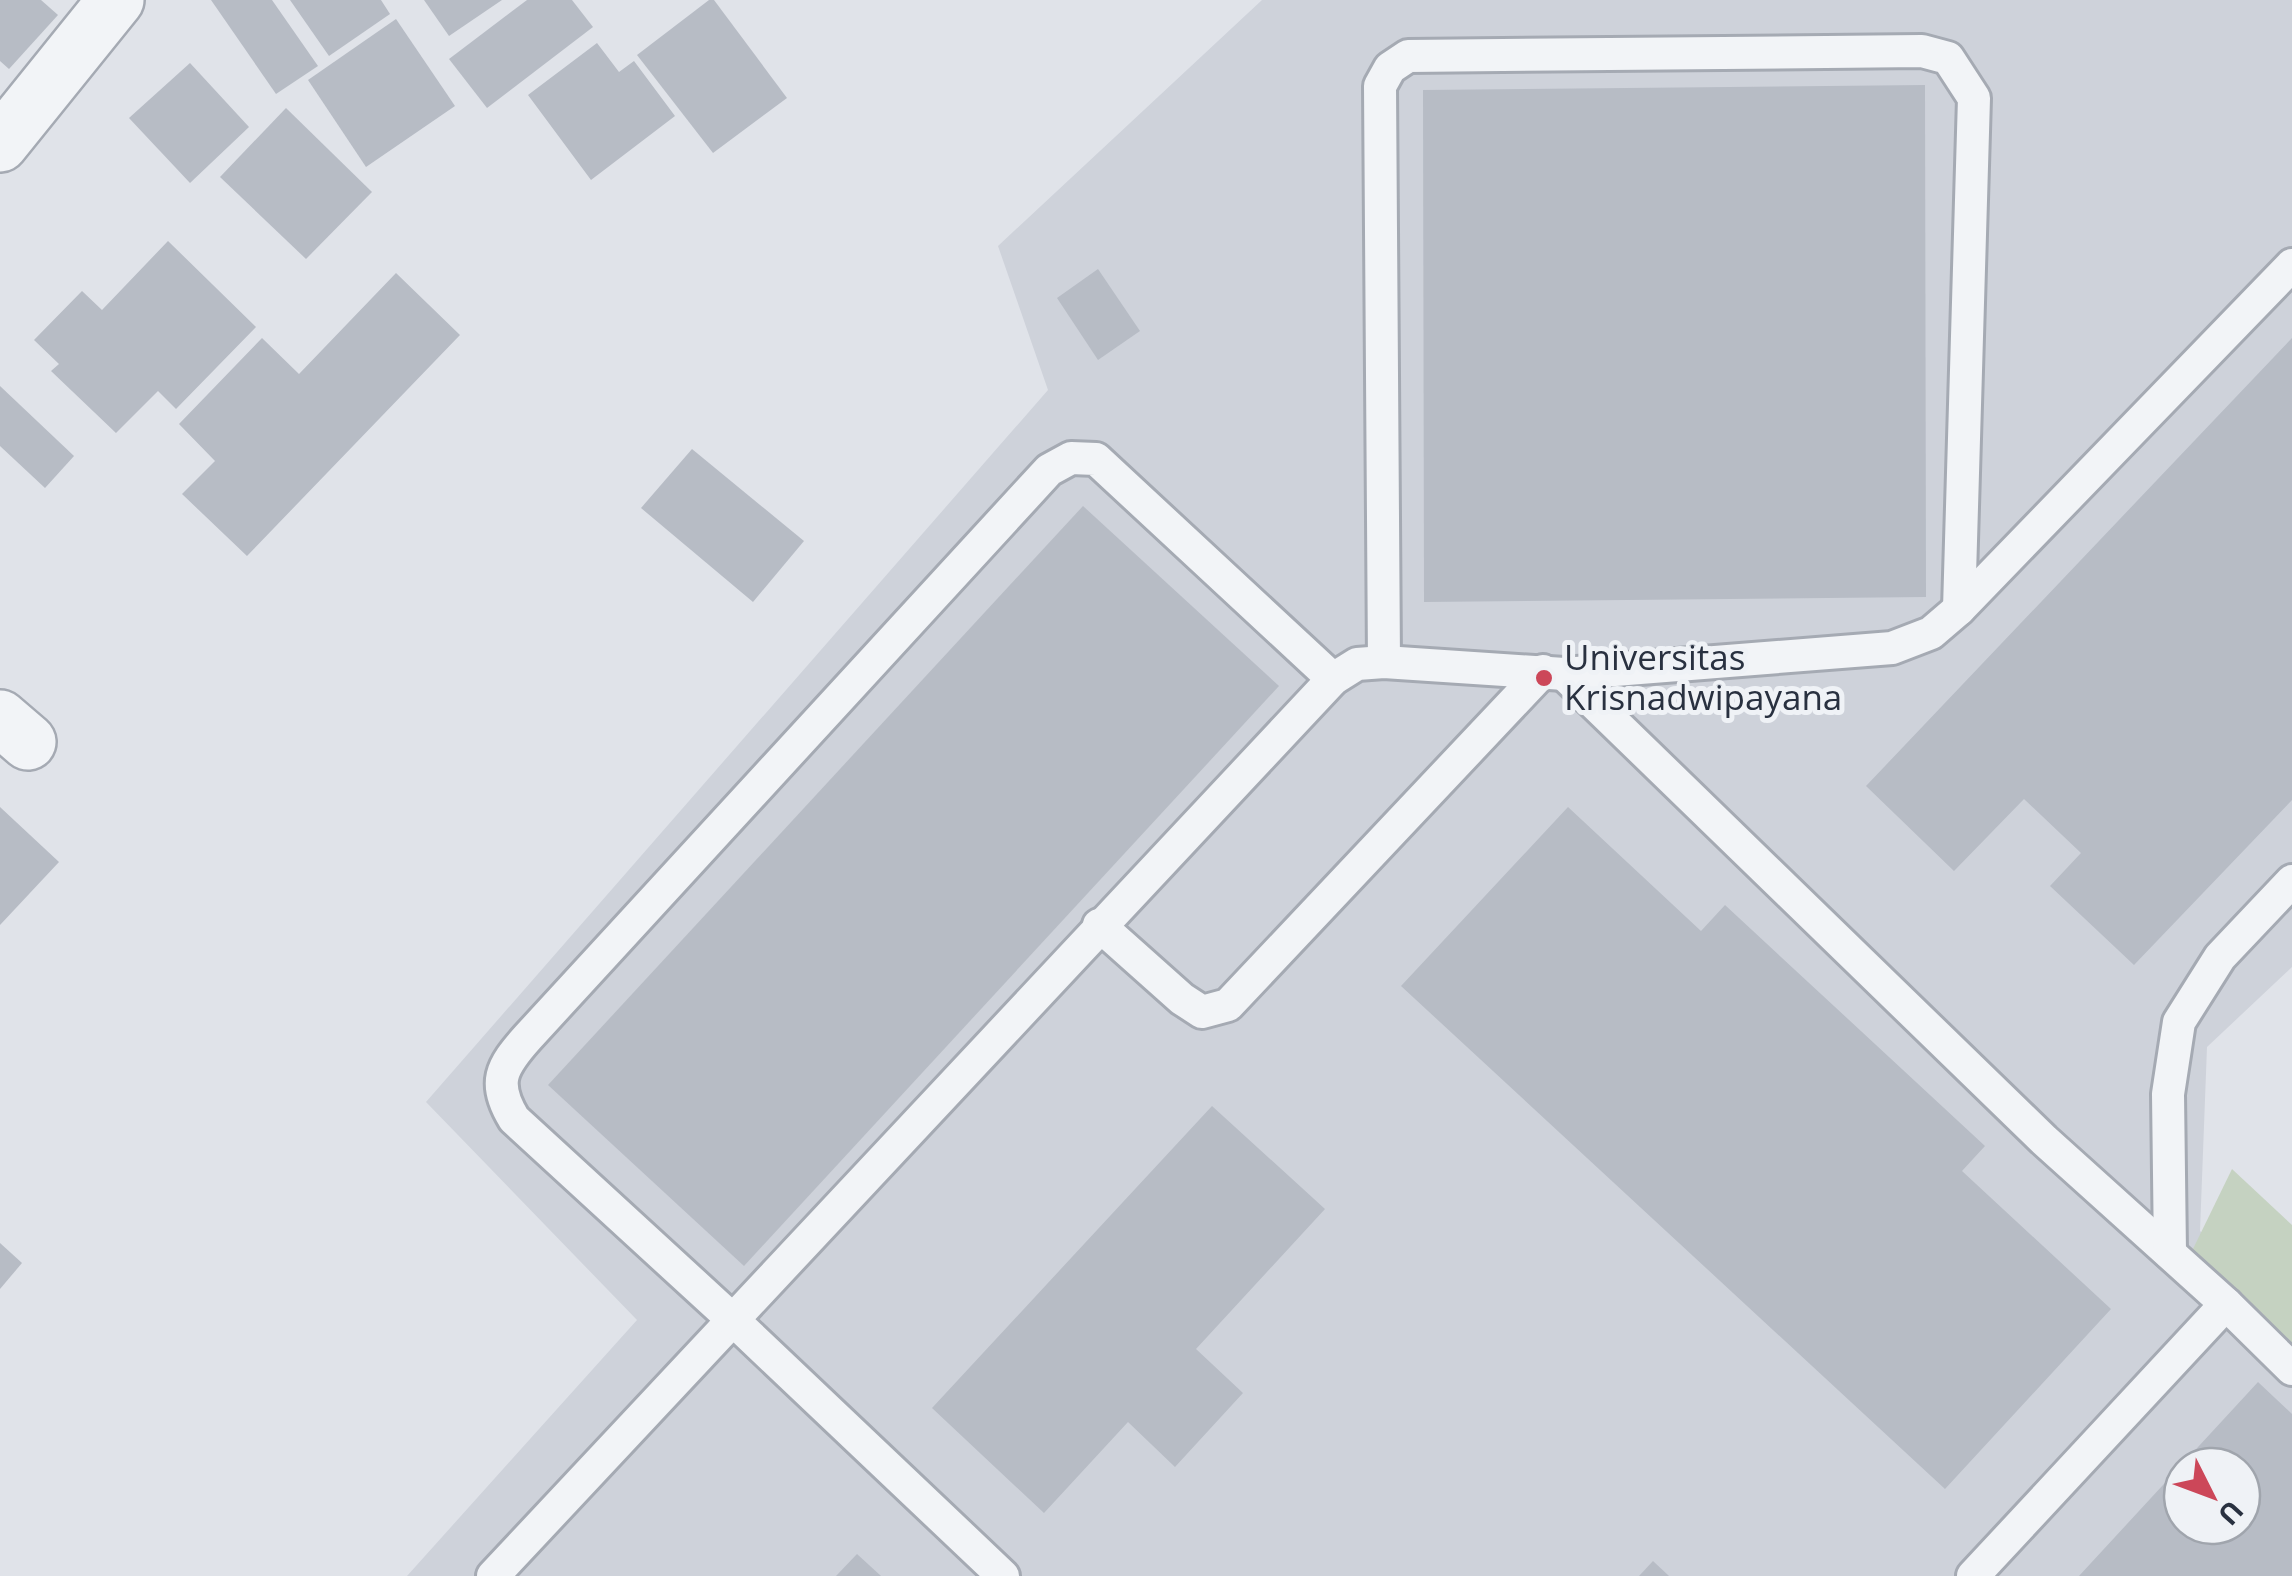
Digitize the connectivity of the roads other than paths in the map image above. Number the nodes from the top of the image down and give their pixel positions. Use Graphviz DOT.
graph roads {
  1 [pos="116,0"];
  2 [pos="0,144"];
  3 [pos="2292,265"];
  4 [pos="1959,609"];
  5 [pos="1384,662"];
  6 [pos="1553,672"];
  7 [pos="1333,680"];
  8 [pos="2292,881"];
  9 [pos="1099,926"];
  10 [pos="2170,1253"];
  11 [pos="2226,1304"];
  12 [pos="733,1320"];
  13 [pos="2292,1369"];
  14 [pos="492,1576"];
  15 [pos="1003,1576"];
  16 [pos="1973,1576"];
  1 -- 2 [label="street"];
  3 -- 4 [label="lane"];
  4 -- 5 [label="lane"];
  4 -- 6 [label="lane"];
  5 -- 6 [label="lane"];
  5 -- 7 [label="lane"];
  6 -- 9 [label="lane"];
  6 -- 10 [label="lane"];
  7 -- 9 [label="lane"];
  7 -- 12 [label="lane"];
  8 -- 10 [label="lane"];
  9 -- 12 [label="lane"];
  10 -- 11 [label="lane"];
  11 -- 13 [label="lane"];
  11 -- 16 [label="lane"];
  12 -- 14 [label="lane"];
  12 -- 15 [label="lane"];
}
